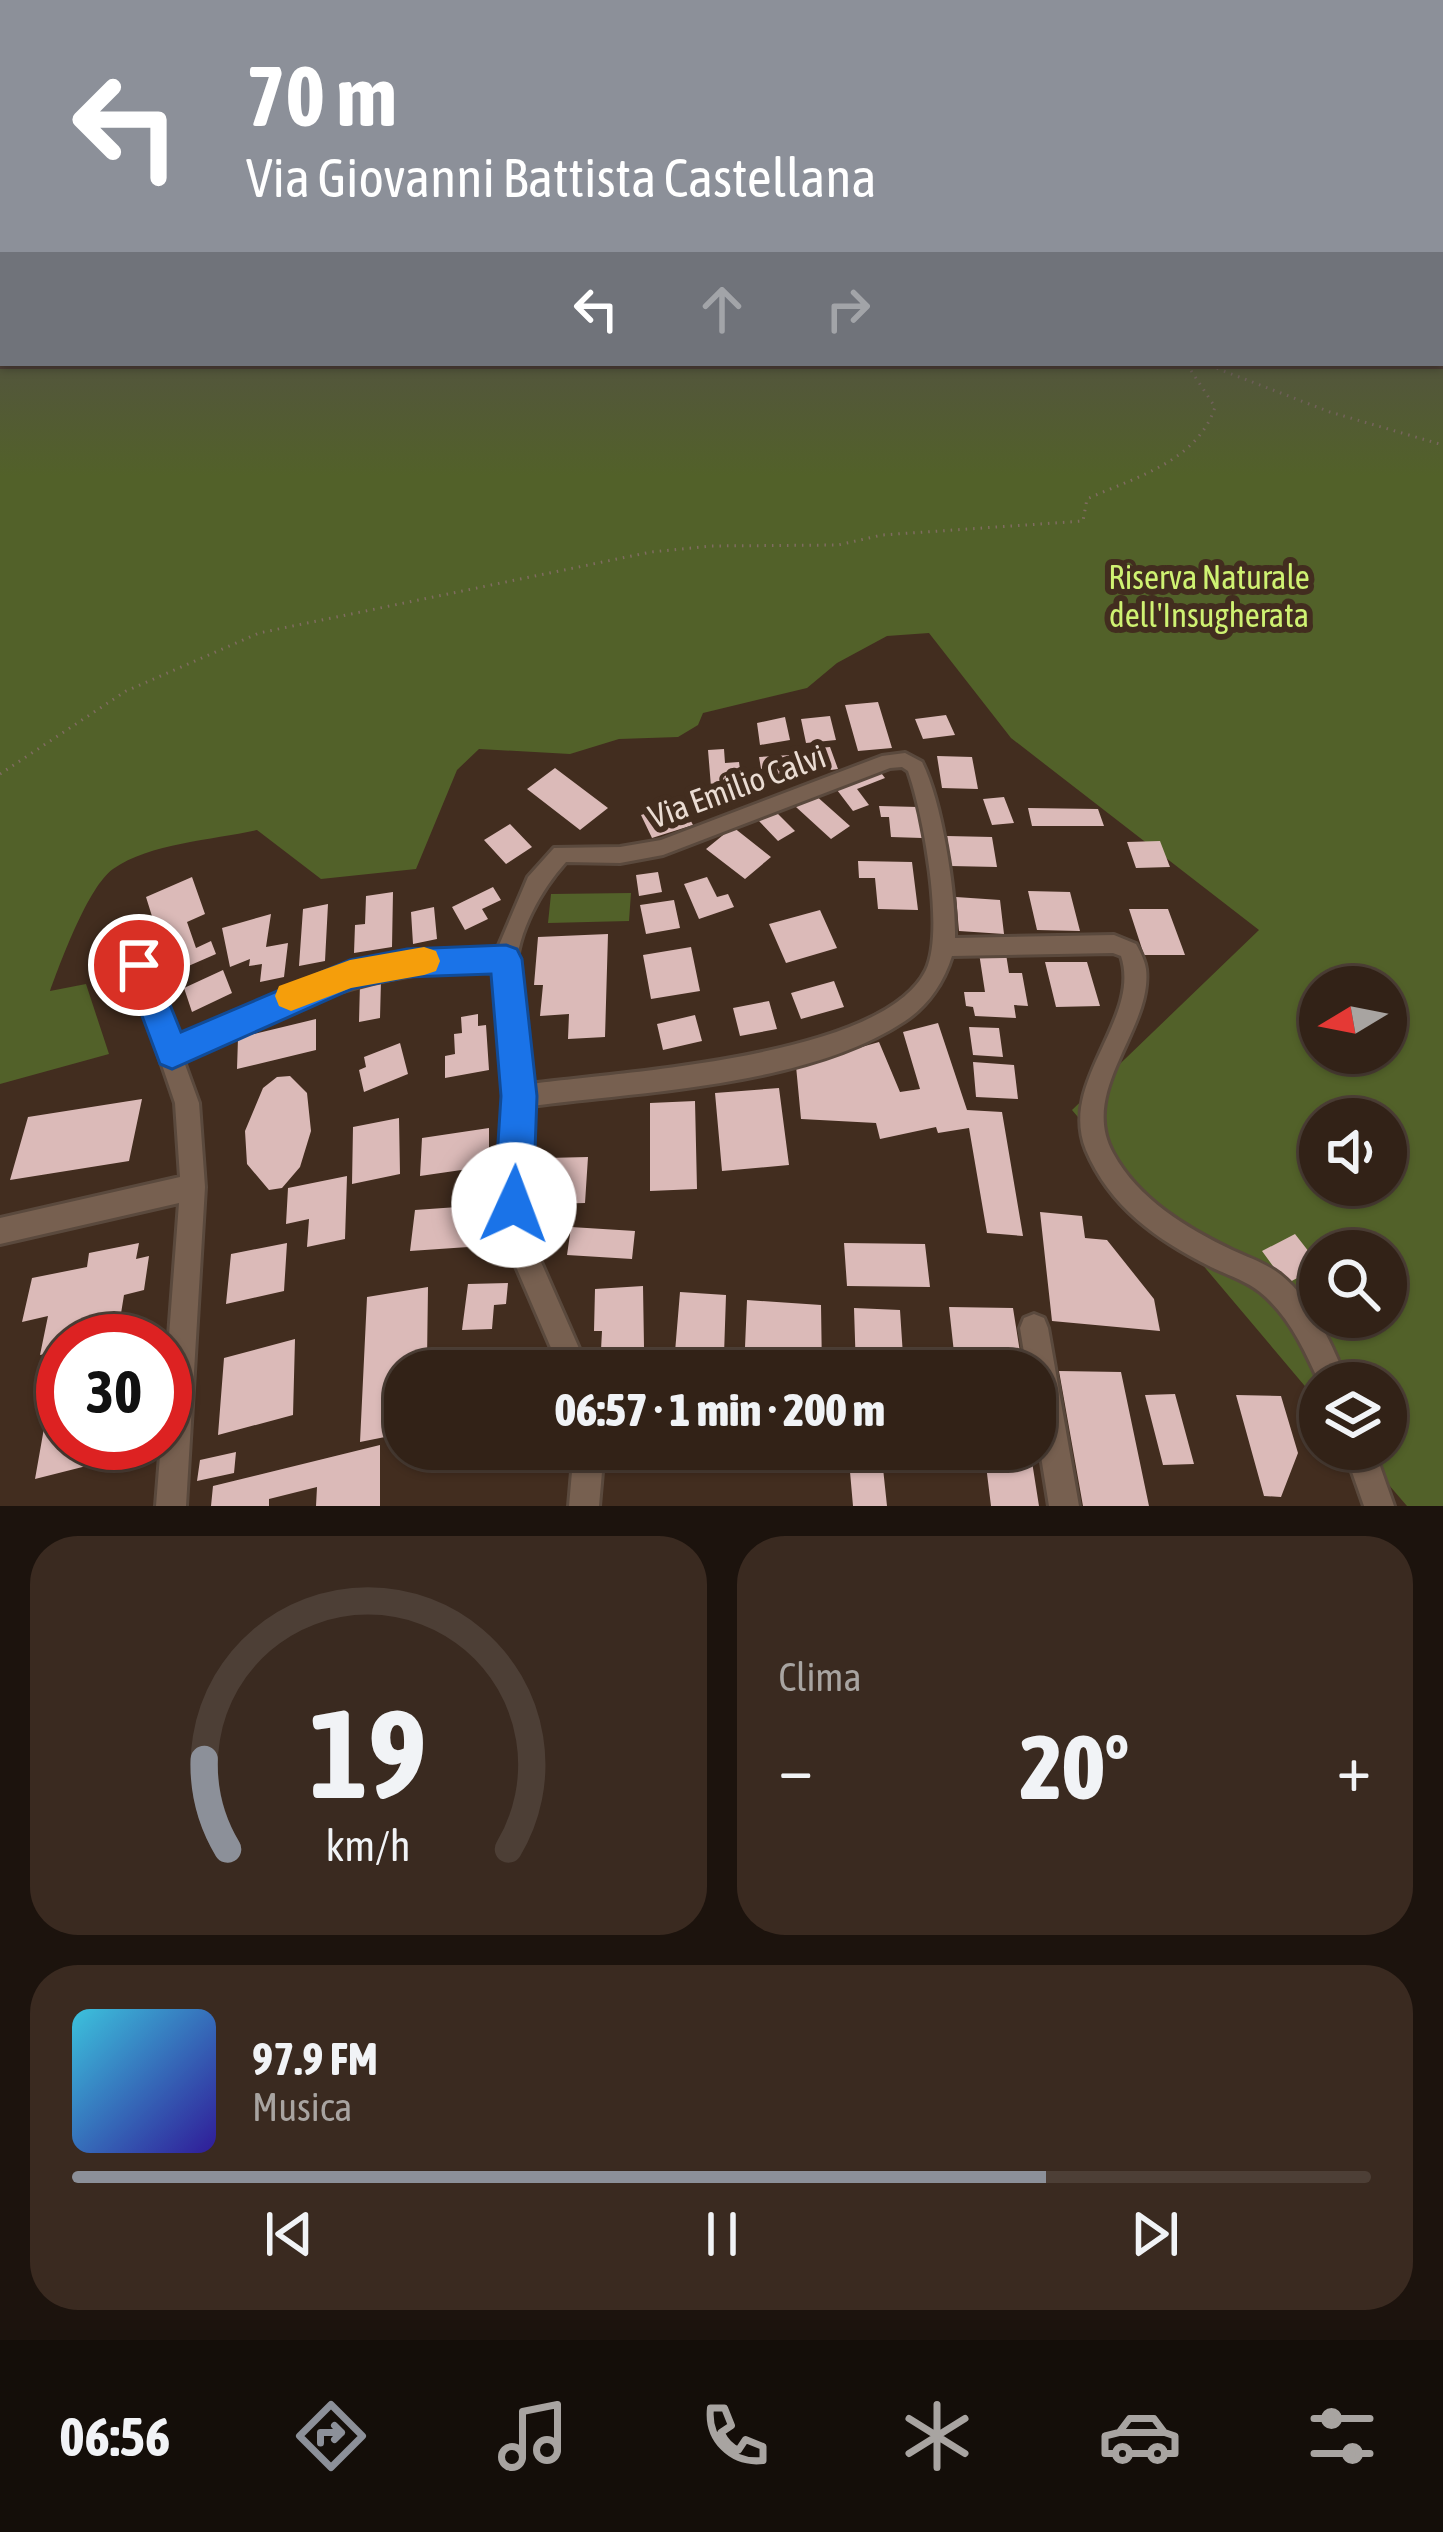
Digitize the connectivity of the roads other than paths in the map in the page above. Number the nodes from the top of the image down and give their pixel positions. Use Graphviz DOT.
graph roads {
  1 [pos="943,947"];
  2 [pos="506,959"];
  3 [pos="139,965"];
  4 [pos="172,1053"];
  5 [pos="519,1096"];
  6 [pos="194,1187"];
  7 [pos="0,1231"];
  8 [pos="1034,1328"];
  9 [pos="566,1350"];
  10 [pos="1323,1362"];
  11 [pos="587,1470"];
  12 [pos="1366,1470"];
  13 [pos="172,1506"];
  14 [pos="584,1506"];
  15 [pos="1064,1506"];
  16 [pos="1378,1506"];
  1 -- 2 [label="street, Via Emilio Calvi"];
  1 -- 5 [label="street"];
  1 -- 10 [label="street"];
  2 -- 4 [label="street"];
  2 -- 5 [label="street"];
  3 -- 4 [label="street"];
  4 -- 6 [label="street"];
  5 -- 9 [label="street"];
  6 -- 7 [label="street"];
  6 -- 13 [label="street"];
  8 -- 15 [label="street"];
  11 -- 14 [label="street"];
  12 -- 16 [label="street"];
}
